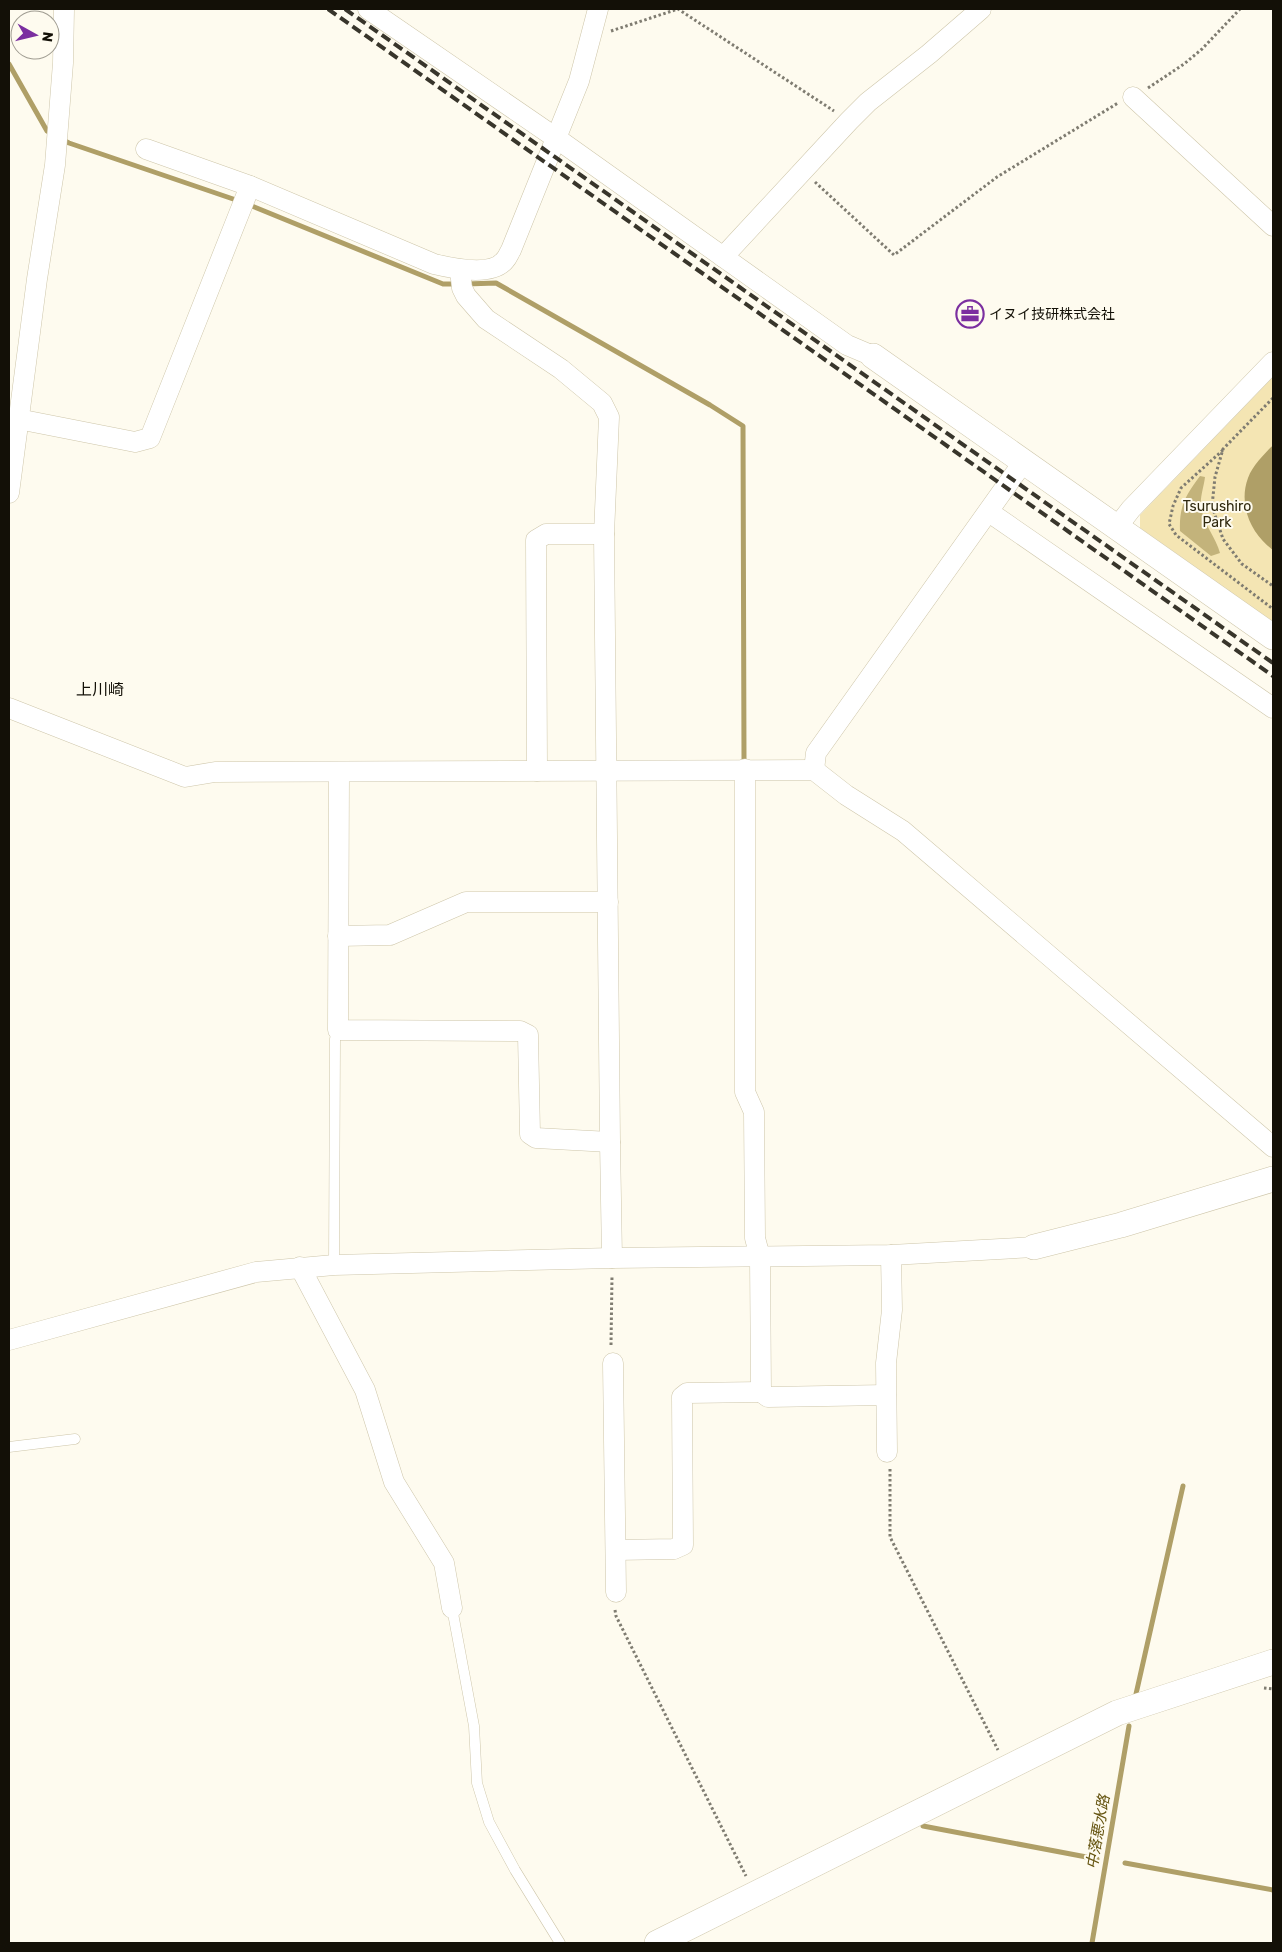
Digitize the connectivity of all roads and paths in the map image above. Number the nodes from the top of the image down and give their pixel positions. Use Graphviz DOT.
graph roads {
  1 [pos="64,9"];
  2 [pos="368,9"];
  3 [pos="598,9"];
  4 [pos="981,9"];
  5 [pos="1240,9"];
  6 [pos="591,38"];
  7 [pos="1133,97"];
  8 [pos="849,121"];
  9 [pos="556,138"];
  10 [pos="146,149"];
  11 [pos="802,170"];
  12 [pos="250,186"];
  13 [pos="1273,226"];
  14 [pos="723,257"];
  15 [pos="460,270"];
  16 [pos="873,356"];
  17 [pos="1273,362"];
  18 [pos="1273,398"];
  19 [pos="18,419"];
  20 [pos="1223,449"];
  21 [pos="1024,461"];
  22 [pos="9,493"];
  23 [pos="989,512"];
  24 [pos="1117,528"];
  25 [pos="604,534"];
  26 [pos="1273,586"];
  27 [pos="1273,609"];
  28 [pos="1273,637"];
  29 [pos="9,708"];
  30 [pos="1273,708"];
  31 [pos="745,769"];
  32 [pos="814,770"];
  33 [pos="537,771"];
  34 [pos="607,771"];
  35 [pos="339,773"];
  36 [pos="608,902"];
  37 [pos="338,936"];
  38 [pos="338,1030"];
  39 [pos="610,1142"];
  40 [pos="1273,1147"];
  41 [pos="1273,1178"];
  42 [pos="1034,1247"];
  43 [pos="891,1255"];
  44 [pos="760,1257"];
  45 [pos="612,1258"];
  46 [pos="334,1264"];
  47 [pos="300,1267"];
  48 [pos="9,1340"];
  49 [pos="613,1363"];
  50 [pos="761,1392"];
  51 [pos="886,1395"];
  52 [pos="75,1438"];
  53 [pos="9,1447"];
  54 [pos="887,1452"];
  55 [pos="616,1550"];
  56 [pos="616,1592"];
  57 [pos="452,1608"];
  58 [pos="1273,1662"];
  59 [pos="1007,1768"];
  60 [pos="756,1894"];
  61 [pos="560,1943"];
  62 [pos="657,1943"];
  1 -- 19 [label="street"];
  2 -- 9 [label="street"];
  3 -- 6 [label="street"];
  4 -- 8 [label="street"];
  5 -- 7 [label="path"];
  6 -- 8 [label="path"];
  6 -- 9 [label="street"];
  7 -- 11 [label="path"];
  7 -- 13 [label="street"];
  8 -- 11 [label="street"];
  9 -- 14 [label="street"];
  9 -- 15 [label="street"];
  10 -- 12 [label="street"];
  11 -- 14 [label="street"];
  12 -- 15 [label="street"];
  12 -- 19 [label="street"];
  14 -- 16 [label="street"];
  15 -- 25 [label="street"];
  16 -- 21 [label="street"];
  17 -- 24 [label="street"];
  18 -- 20 [label="path"];
  19 -- 22 [label="street"];
  20 -- 26 [label="path"];
  20 -- 27 [label="path"];
  21 -- 23 [label="street"];
  21 -- 24 [label="street"];
  23 -- 30 [label="street"];
  23 -- 32 [label="street"];
  24 -- 28 [label="street"];
  25 -- 33 [label="street"];
  25 -- 34 [label="street"];
  29 -- 35 [label="street"];
  31 -- 32 [label="street"];
  31 -- 34 [label="street"];
  31 -- 44 [label="street"];
  32 -- 40 [label="street"];
  33 -- 34 [label="street"];
  33 -- 35 [label="street"];
  34 -- 36 [label="street"];
  35 -- 37 [label="street"];
  36 -- 37 [label="street"];
  36 -- 39 [label="street"];
  37 -- 38 [label="street"];
  38 -- 39 [label="street"];
  38 -- 46 [label="lane"];
  39 -- 45 [label="street"];
  41 -- 42 [label="street"];
  42 -- 43 [label="street"];
  43 -- 44 [label="street"];
  43 -- 51 [label="street"];
  44 -- 45 [label="street"];
  44 -- 50 [label="street"];
  45 -- 46 [label="street"];
  45 -- 49 [label="path"];
  46 -- 47 [label="street"];
  47 -- 48 [label="street"];
  47 -- 57 [label="street"];
  49 -- 55 [label="street"];
  50 -- 51 [label="street"];
  50 -- 55 [label="street"];
  51 -- 54 [label="street"];
  52 -- 53 [label="lane"];
  54 -- 59 [label="path"];
  55 -- 56 [label="street"];
  56 -- 60 [label="path"];
  57 -- 61 [label="lane"];
  58 -- 59 [label="street"];
  59 -- 60 [label="street"];
  60 -- 62 [label="street"];
}
